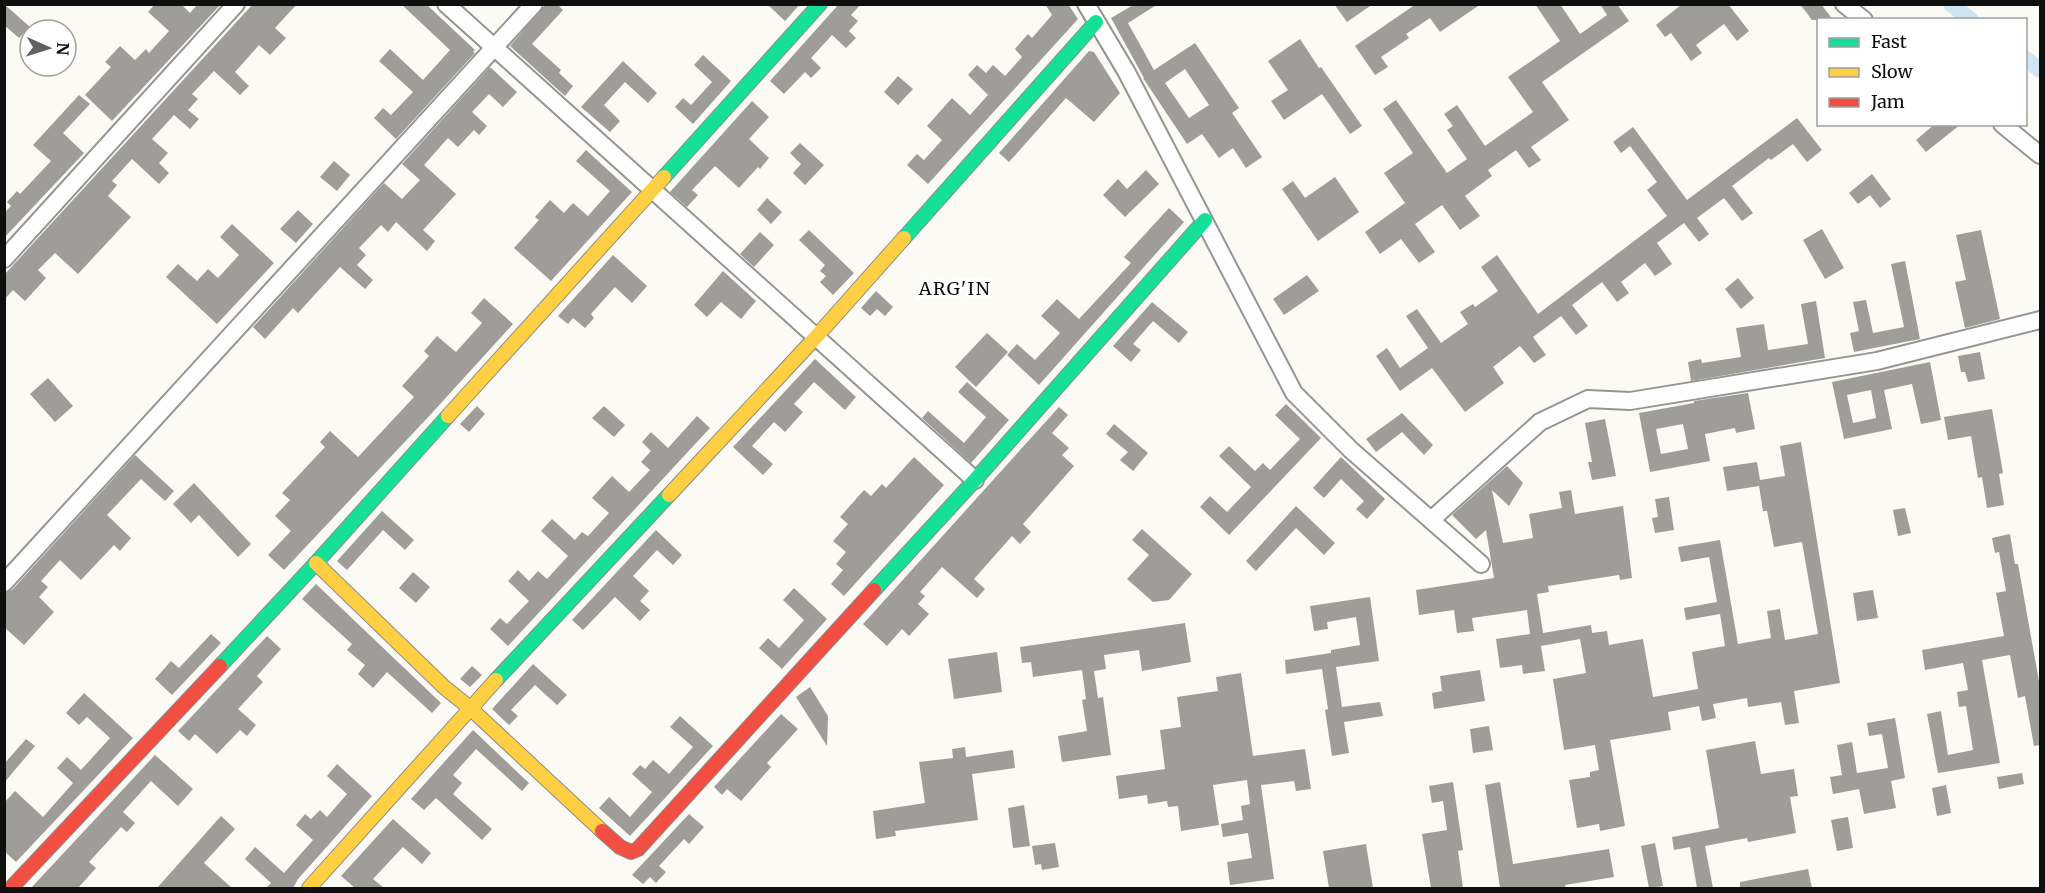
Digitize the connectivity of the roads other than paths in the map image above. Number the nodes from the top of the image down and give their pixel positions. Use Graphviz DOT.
graph roads {
  1 [pos="236,4"];
  2 [pos="446,4"];
  3 [pos="534,4"];
  4 [pos="820,4"];
  5 [pos="1086,4"];
  6 [pos="1844,4"];
  7 [pos="1862,18"];
  8 [pos="1096,22"];
  9 [pos="493,49"];
  10 [pos="2004,126"];
  11 [pos="2040,155"];
  12 [pos="652,189"];
  13 [pos="1205,220"];
  14 [pos="4,259"];
  15 [pos="2040,320"];
  16 [pos="816,337"];
  17 [pos="975,480"];
  18 [pos="1431,520"];
  19 [pos="316,563"];
  20 [pos="1481,564"];
  21 [pos="4,583"];
  22 [pos="470,708"];
  23 [pos="11,888"];
  24 [pos="309,888"];
  1 -- 14 [label="street"];
  2 -- 9 [label="street"];
  3 -- 9 [label="street"];
  4 -- 12 [label="street"];
  5 -- 8 [label="street"];
  6 -- 7 [label="street"];
  8 -- 13 [label="street"];
  8 -- 16 [label="street"];
  9 -- 12 [label="street"];
  9 -- 21 [label="street"];
  10 -- 11 [label="street"];
  12 -- 16 [label="street"];
  12 -- 19 [label="street"];
  13 -- 17 [label="street"];
  13 -- 18 [label="street"];
  15 -- 18 [label="street"];
  16 -- 17 [label="street"];
  16 -- 22 [label="street"];
  17 -- 22 [label="street"];
  18 -- 20 [label="street"];
  19 -- 22 [label="street"];
  19 -- 23 [label="street"];
  22 -- 24 [label="street"];
}
